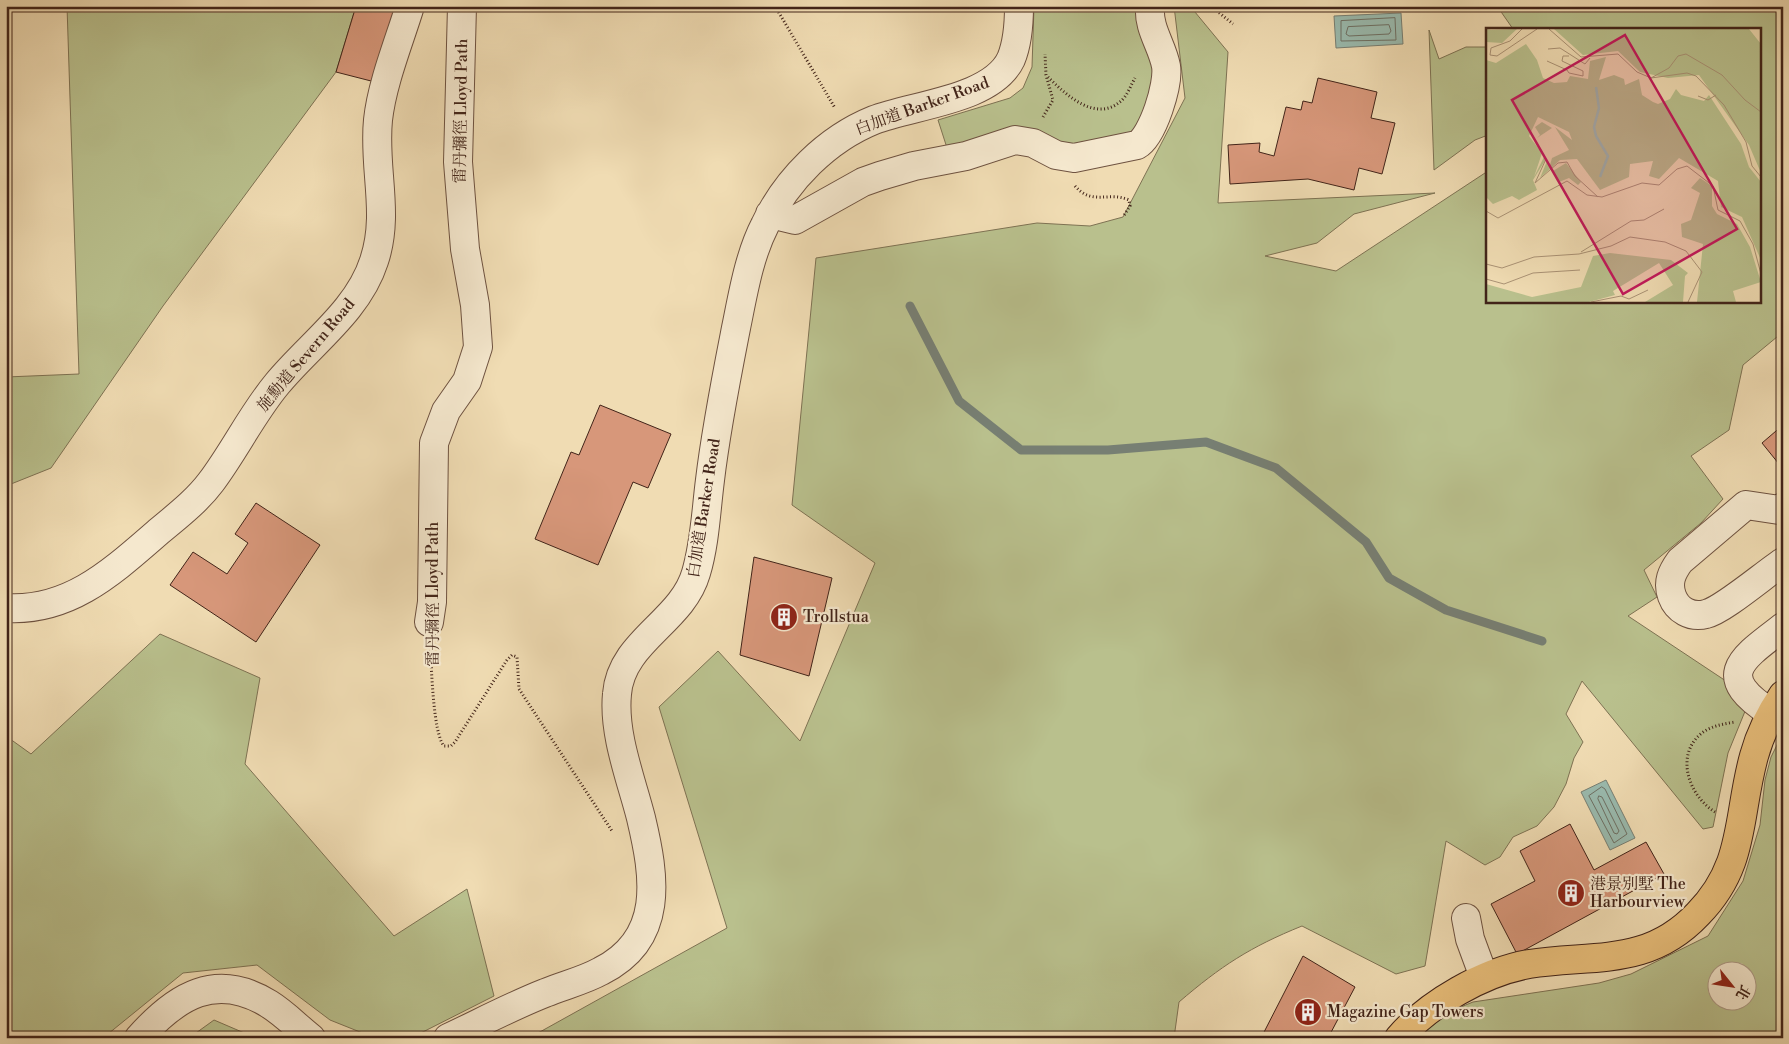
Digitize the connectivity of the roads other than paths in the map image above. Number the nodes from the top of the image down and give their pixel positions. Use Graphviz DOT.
graph roads {
  1 [pos="410,6"];
  2 [pos="462,6"];
  3 [pos="1019,6"];
  4 [pos="1150,6"];
  5 [pos="770,214"];
  6 [pos="1783,507"];
  7 [pos="1783,562"];
  8 [pos="6,608"];
  9 [pos="429,622"];
  10 [pos="1783,628"];
  11 [pos="1777,704"];
  12 [pos="1466,918"];
  13 [pos="1484,977"];
  14 [pos="139,1038"];
  15 [pos="311,1038"];
  16 [pos="448,1038"];
  17 [pos="1399,1038"];
  1 -- 8 [label="street, 施勳道 Severn Road"];
  2 -- 9 [label="street, 雷丹彌徑 Lloyd Path"];
  3 -- 5 [label="street, 白加道 Barker Road"];
  4 -- 5 [label="street"];
  5 -- 16 [label="street, 白加道 Barker Road"];
  6 -- 7 [label="street"];
  10 -- 11 [label="street"];
  11 -- 13 [label="main road"];
  12 -- 13 [label="street"];
  13 -- 17 [label="main road"];
  14 -- 15 [label="street"];
}
